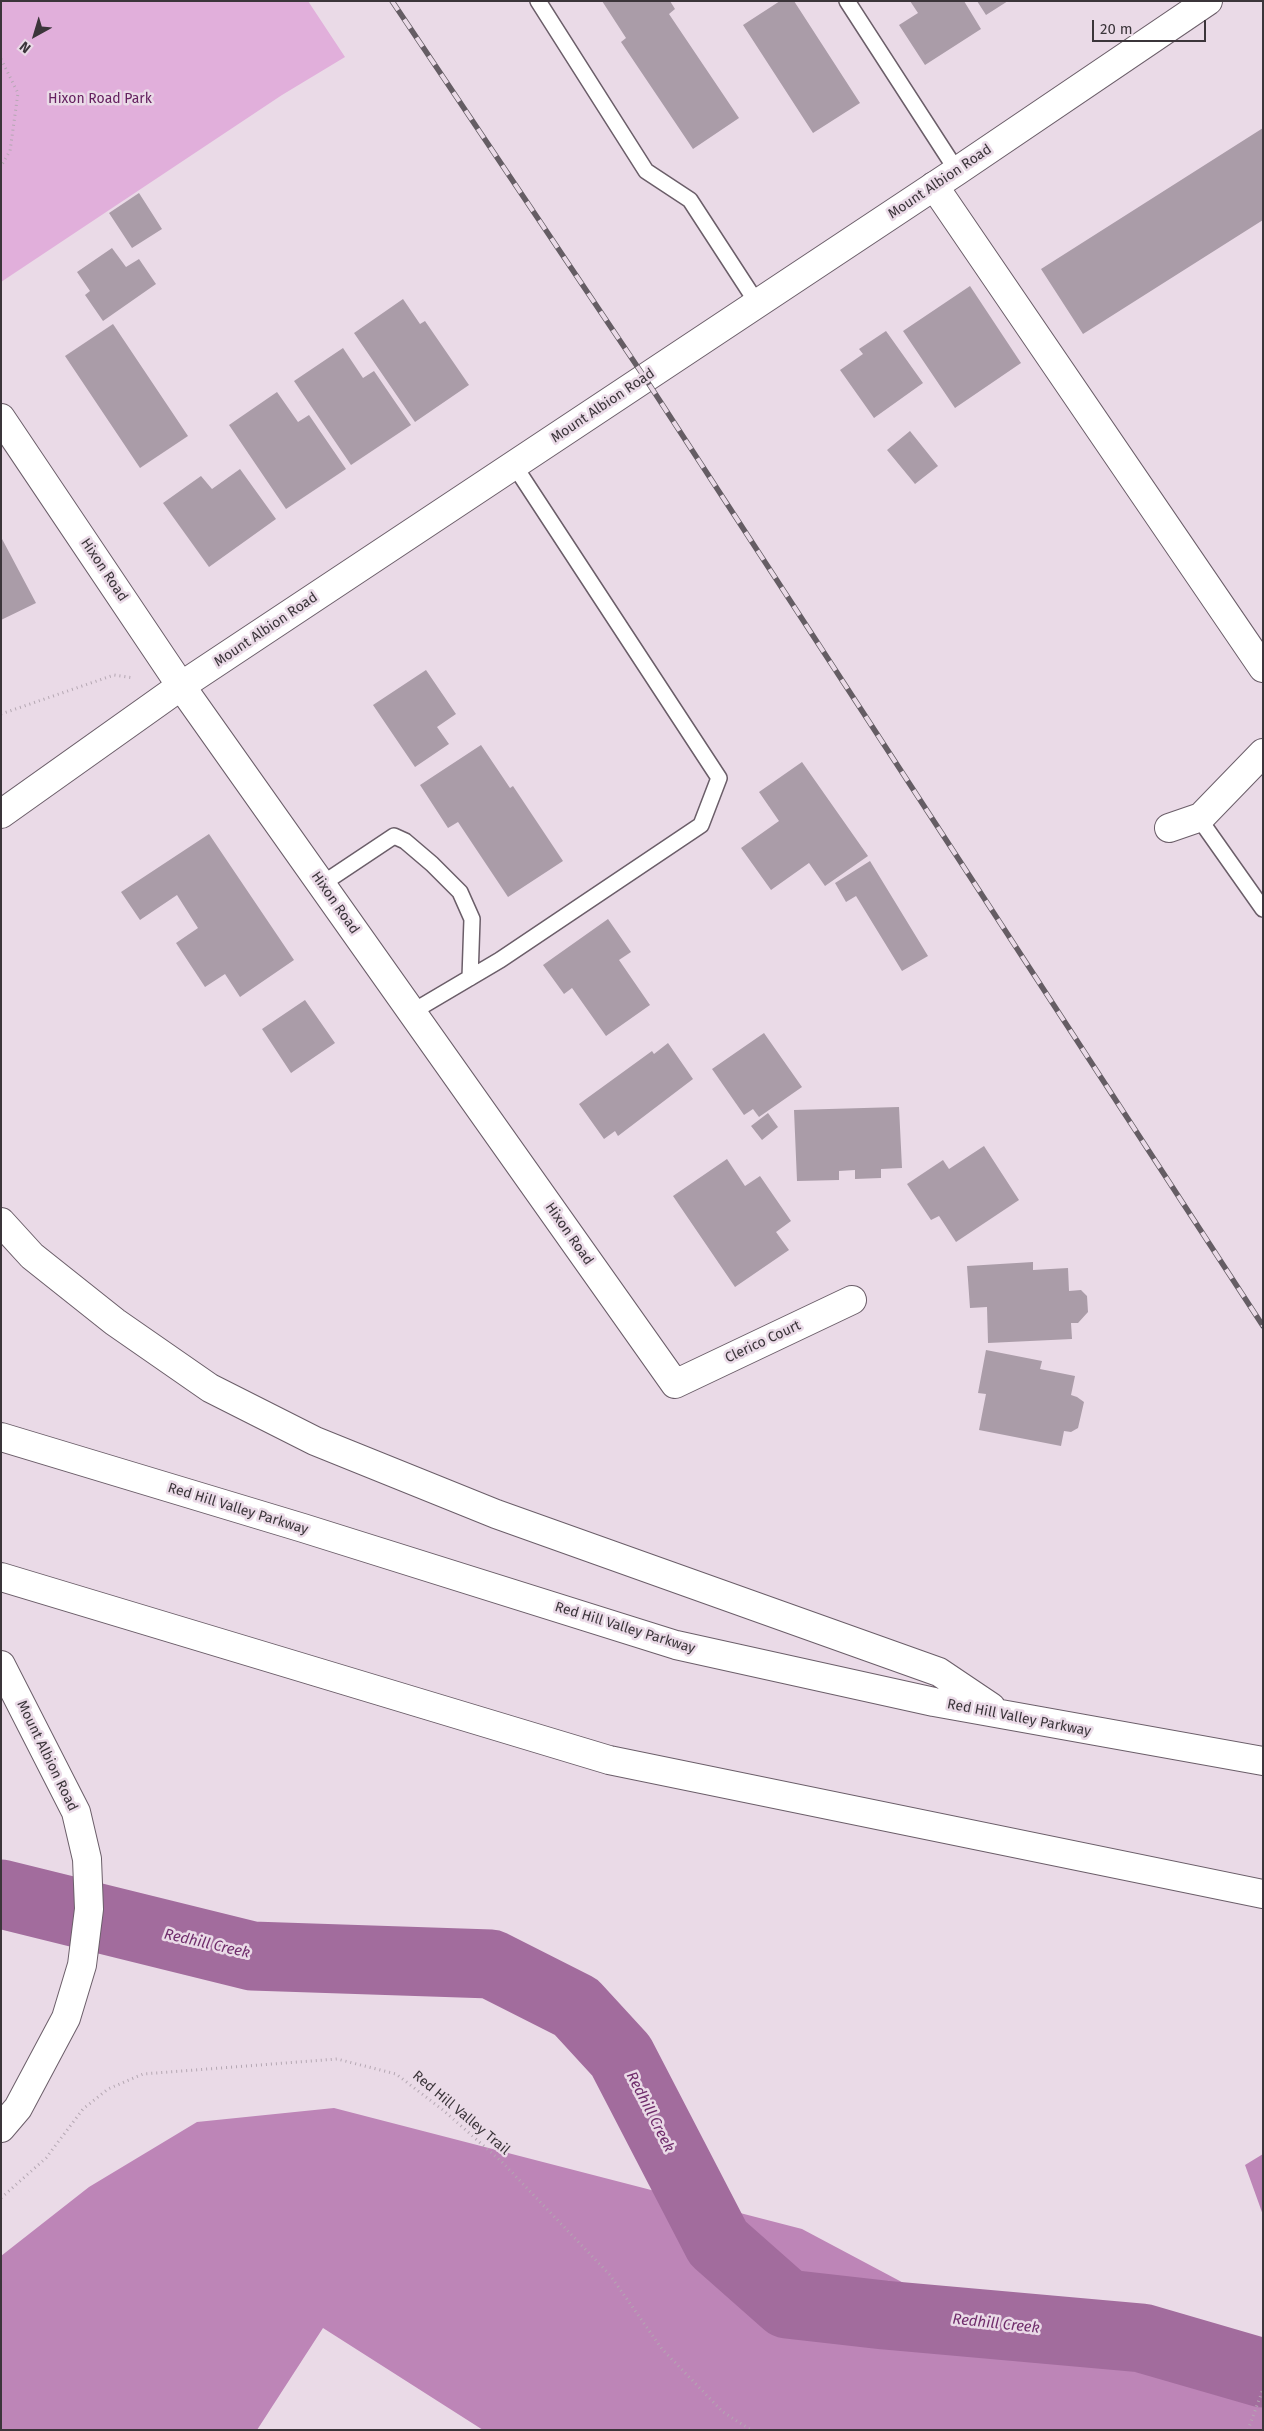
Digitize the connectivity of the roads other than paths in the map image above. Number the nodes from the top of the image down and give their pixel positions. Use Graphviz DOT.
graph roads {
  1 [pos="538,1"];
  2 [pos="848,1"];
  3 [pos="1208,1"];
  4 [pos="957,171"];
  5 [pos="934,186"];
  6 [pos="757,303"];
  7 [pos="1,418"];
  8 [pos="514,465"];
  9 [pos="1263,668"];
  10 [pos="181,686"];
  11 [pos="1263,754"];
  12 [pos="1,814"];
  13 [pos="1198,817"];
  14 [pos="1169,828"];
  15 [pos="322,884"];
  16 [pos="1263,909"];
  17 [pos="470,978"];
  18 [pos="412,1012"];
  19 [pos="1,1222"];
  20 [pos="852,1300"];
  21 [pos="675,1384"];
  22 [pos="1,1437"];
  23 [pos="1,1577"];
  24 [pos="1,1665"];
  25 [pos="1001,1714"];
  26 [pos="1263,1760"];
  27 [pos="1263,1894"];
  28 [pos="1,2128"];
  1 -- 6 [label="lane"];
  2 -- 4 [label="lane"];
  3 -- 4 [label="main road, Mount Albion Road"];
  4 -- 5 [label="main road, Mount Albion Road"];
  5 -- 6 [label="main road, Mount Albion Road"];
  5 -- 9 [label="main road"];
  6 -- 8 [label="main road, Mount Albion Road"];
  7 -- 10 [label="main road, Hixon Road"];
  8 -- 10 [label="main road, Mount Albion Road"];
  8 -- 17 [label="lane"];
  10 -- 12 [label="main road, Mount Albion Road"];
  10 -- 15 [label="main road, Hixon Road"];
  11 -- 13 [label="main road"];
  13 -- 14 [label="main road"];
  13 -- 16 [label="lane"];
  15 -- 17 [label="lane"];
  15 -- 18 [label="main road, Hixon Road"];
  17 -- 18 [label="lane"];
  18 -- 21 [label="main road, Hixon Road"];
  19 -- 25 [label="main road"];
  20 -- 21 [label="main road, Clerico Court"];
  22 -- 25 [label="main road, Red Hill Valley Parkway"];
  23 -- 27 [label="main road"];
  24 -- 28 [label="main road, Mount Albion Road"];
  25 -- 26 [label="main road, Red Hill Valley Parkway"];
}
